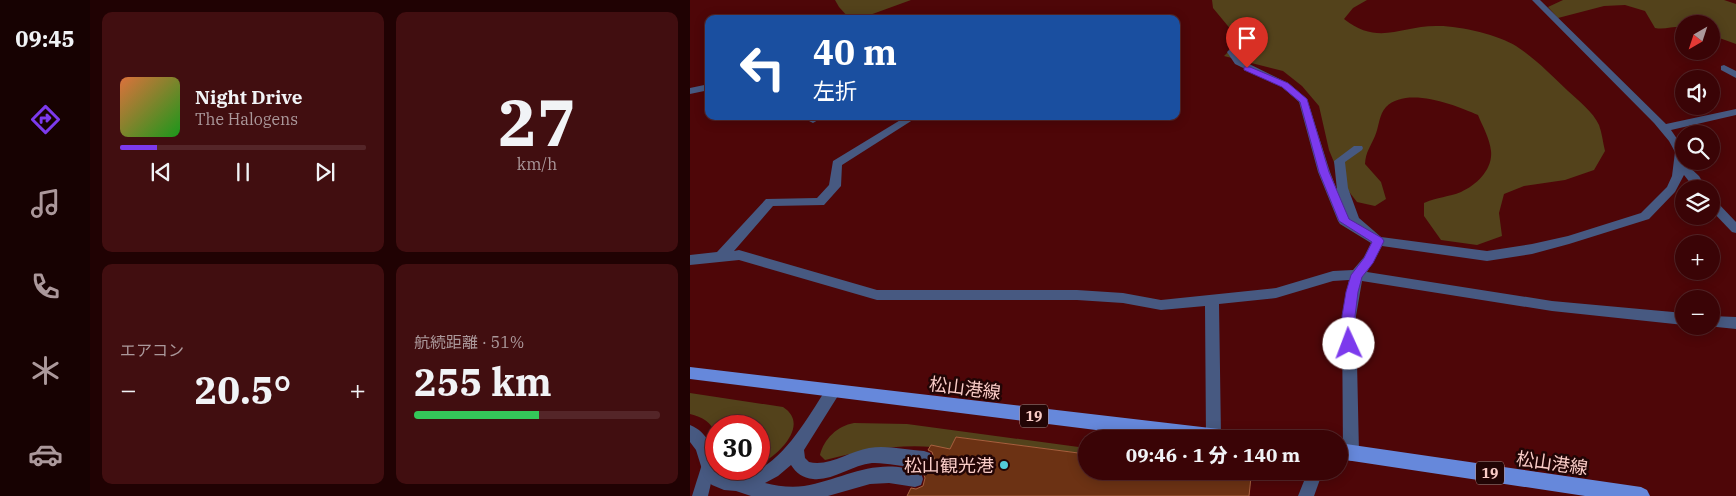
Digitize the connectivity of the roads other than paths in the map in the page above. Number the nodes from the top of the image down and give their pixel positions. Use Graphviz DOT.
graph roads {
  1 [pos="1536,0"];
  2 [pos="1239,36"];
  3 [pos="1724,68"];
  4 [pos="1736,75"];
  5 [pos="705,88"];
  6 [pos="690,91"];
  7 [pos="1736,112"];
  8 [pos="907,120"];
  9 [pos="1664,128"];
  10 [pos="1675,143"];
  11 [pos="1358,148"];
  12 [pos="1679,170"];
  13 [pos="1685,170"];
  14 [pos="1693,180"];
  15 [pos="1720,213"];
  16 [pos="1736,230"];
  17 [pos="1378,241"];
  18 [pos="720,258"];
  19 [pos="690,260"];
  20 [pos="1357,275"];
  21 [pos="1212,301"];
  22 [pos="1675,318"];
  23 [pos="1720,322"];
  24 [pos="1736,323"];
  25 [pos="690,373"];
  26 [pos="833,392"];
  27 [pos="1161,430"];
  28 [pos="1213,430"];
  29 [pos="1345,430"];
  30 [pos="690,432"];
  31 [pos="796,448"];
  32 [pos="1348,452"];
  33 [pos="705,453"];
  34 [pos="924,460"];
  35 [pos="705,477"];
  36 [pos="915,478"];
  37 [pos="720,480"];
  38 [pos="1312,480"];
  39 [pos="738,483"];
  40 [pos="700,496"];
  41 [pos="1306,496"];
  42 [pos="1641,496"];
  1 -- 9 [label="street"];
  2 -- 17 [label="street"];
  3 -- 4 [label="street"];
  5 -- 6 [label="street"];
  7 -- 9 [label="street"];
  8 -- 18 [label="street"];
  9 -- 10 [label="street"];
  11 -- 17 [label="street"];
  12 -- 17 [label="street"];
  13 -- 14 [label="street"];
  15 -- 16 [label="street"];
  17 -- 20 [label="street"];
  18 -- 19 [label="street"];
  18 -- 21 [label="street"];
  20 -- 21 [label="street"];
  20 -- 22 [label="street"];
  20 -- 29 [label="street"];
  21 -- 28 [label="street"];
  23 -- 24 [label="street"];
  25 -- 26 [label="main road, 松山港線 / 19"];
  26 -- 27 [label="main road, 松山港線 / 19"];
  26 -- 31 [label="street"];
  30 -- 33 [label="street"];
  31 -- 34 [label="street"];
  31 -- 39 [label="street"];
  32 -- 42 [label="main road, 松山港線 / 19"];
  35 -- 40 [label="lane"];
  36 -- 39 [label="street"];
  37 -- 39 [label="street"];
  38 -- 41 [label="lane"];
}
